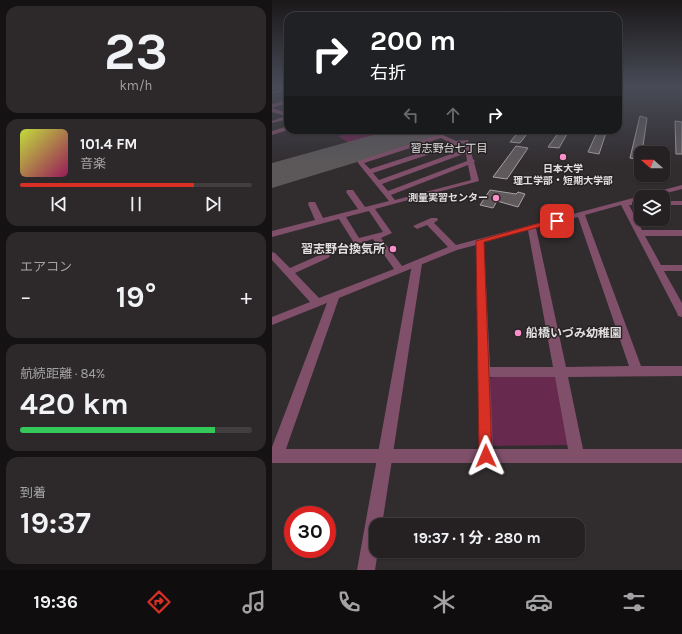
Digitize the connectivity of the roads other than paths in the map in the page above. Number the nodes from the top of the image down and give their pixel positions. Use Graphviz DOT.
graph roads {
  1 [pos="284,129"];
  2 [pos="272,133"];
  3 [pos="455,142"];
  4 [pos="469,150"];
  5 [pos="472,161"];
  6 [pos="368,172"];
  7 [pos="378,182"];
  8 [pos="682,186"];
  9 [pos="667,190"];
  10 [pos="350,192"];
  11 [pos="386,194"];
  12 [pos="634,199"];
  13 [pos="623,202"];
  14 [pos="394,203"];
  15 [pos="634,203"];
  16 [pos="670,203"];
  17 [pos="682,203"];
  18 [pos="312,204"];
  19 [pos="367,210"];
  20 [pos="581,214"];
  21 [pos="341,216"];
  22 [pos="320,221"];
  23 [pos="417,226"];
  24 [pos="532,227"];
  25 [pos="639,233"];
  26 [pos="682,233"];
  27 [pos="272,234"];
  28 [pos="375,236"];
  29 [pos="480,241"];
  30 [pos="454,248"];
  31 [pos="272,255"];
  32 [pos="325,256"];
  33 [pos="417,264"];
  34 [pos="657,268"];
  35 [pos="682,268"];
  36 [pos="400,270"];
  37 [pos="289,272"];
  38 [pos="335,295"];
  39 [pos="317,302"];
  40 [pos="682,313"];
  41 [pos="272,321"];
  42 [pos="561,371"];
  43 [pos="637,371"];
  44 [pos="682,371"];
  45 [pos="484,372"];
  46 [pos="274,456"];
  47 [pos="385,456"];
  48 [pos="486,456"];
  49 [pos="577,456"];
  50 [pos="682,456"];
  51 [pos="366,570"];
  1 -- 2 [label="street"];
  3 -- 4 [label="street"];
  3 -- 6 [label="street"];
  3 -- 6 [label="street"];
  4 -- 5 [label="street"];
  4 -- 7 [label="street"];
  5 -- 11 [label="street"];
  5 -- 14 [label="street"];
  6 -- 7 [label="street"];
  7 -- 11 [label="street"];
  8 -- 9 [label="street"];
  10 -- 19 [label="street"];
  11 -- 14 [label="street"];
  12 -- 13 [label="street"];
  13 -- 15 [label="street"];
  13 -- 20 [label="street"];
  13 -- 25 [label="street"];
  14 -- 19 [label="street"];
  16 -- 17 [label="street"];
  18 -- 22 [label="street"];
  19 -- 21 [label="street"];
  19 -- 28 [label="street"];
  20 -- 24 [label="street"];
  20 -- 43 [label="street"];
  21 -- 22 [label="street"];
  21 -- 28 [label="street"];
  22 -- 27 [label="street"];
  23 -- 30 [label="street"];
  24 -- 29 [label="street"];
  24 -- 42 [label="street"];
  25 -- 26 [label="street"];
  25 -- 34 [label="street"];
  28 -- 36 [label="street"];
  29 -- 30 [label="street"];
  29 -- 45 [label="street"];
  30 -- 33 [label="street"];
  31 -- 37 [label="street"];
  32 -- 37 [label="street"];
  33 -- 36 [label="street"];
  33 -- 47 [label="street"];
  34 -- 35 [label="street"];
  34 -- 40 [label="street"];
  36 -- 38 [label="street"];
  37 -- 39 [label="street"];
  38 -- 39 [label="street"];
  38 -- 46 [label="street"];
  39 -- 41 [label="street"];
  42 -- 43 [label="street"];
  42 -- 45 [label="street"];
  42 -- 49 [label="street"];
  43 -- 44 [label="street"];
  45 -- 48 [label="street"];
  46 -- 47 [label="street"];
  47 -- 48 [label="street"];
  47 -- 51 [label="street"];
  48 -- 49 [label="street"];
  49 -- 50 [label="street"];
}
